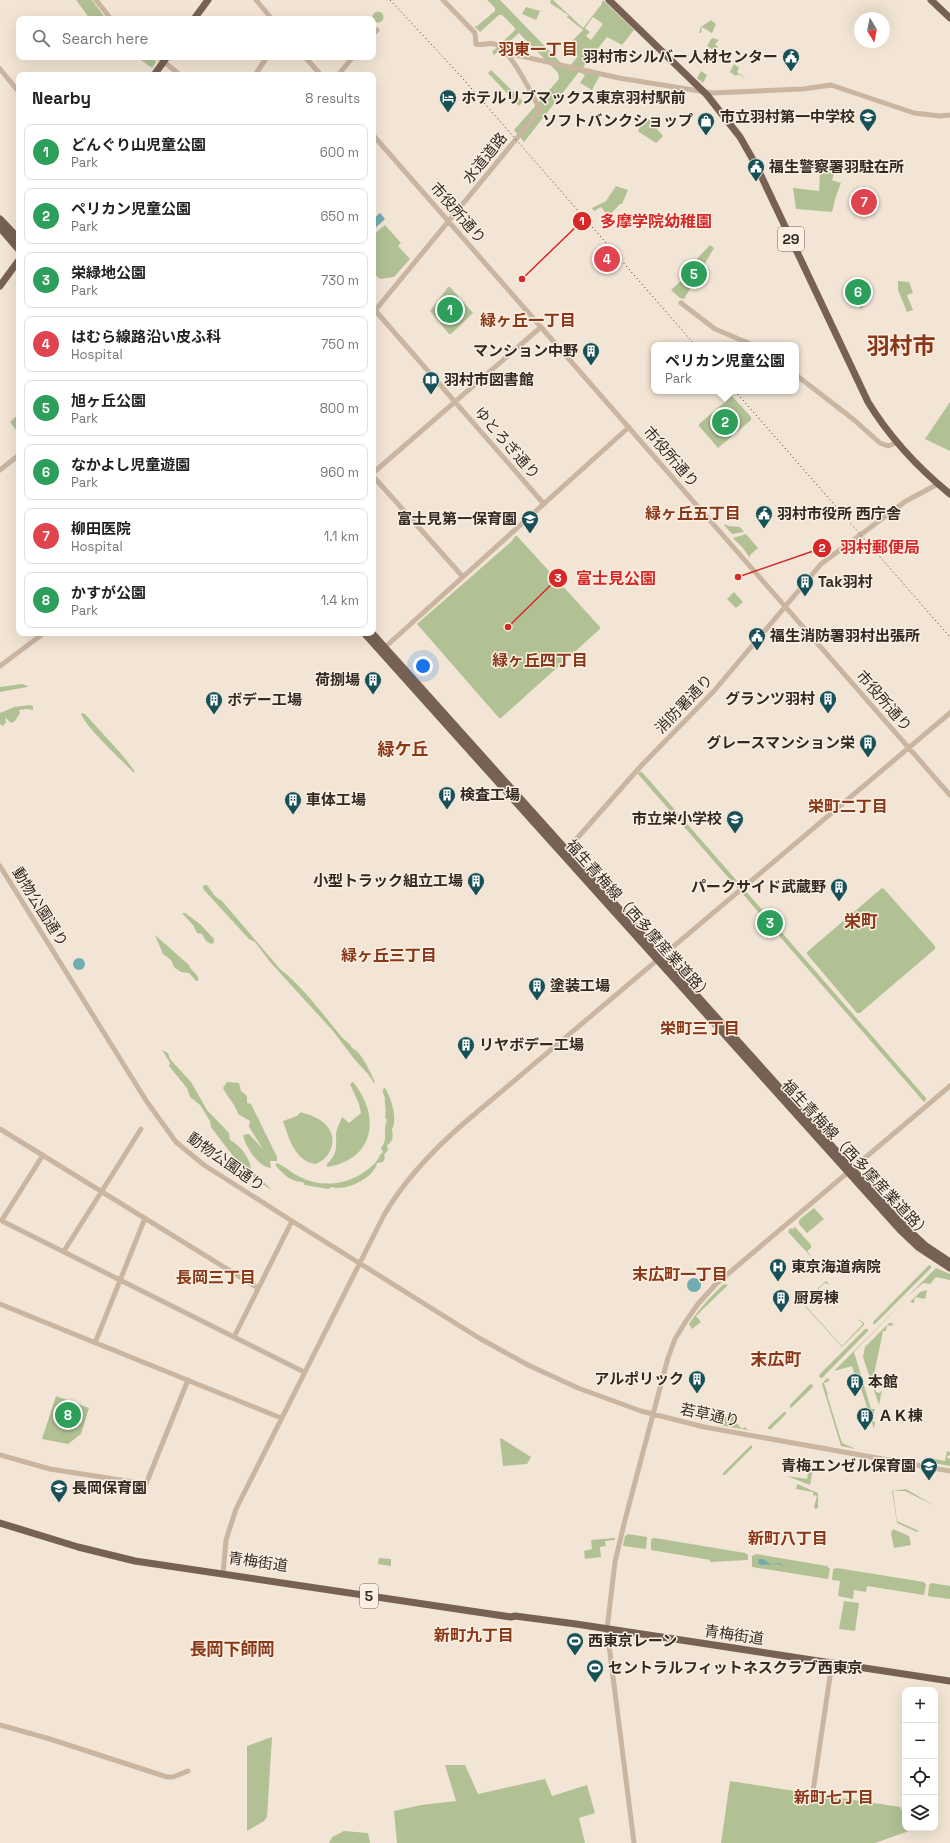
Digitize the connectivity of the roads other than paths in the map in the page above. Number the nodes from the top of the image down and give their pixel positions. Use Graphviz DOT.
graph roads {
  1 [pos="96,0"];
  2 [pos="208,0"];
  3 [pos="256,0"];
  4 [pos="444,0"];
  5 [pos="609,0"];
  6 [pos="931,0"];
  7 [pos="109,16"];
  8 [pos="196,16"];
  9 [pos="269,16"];
  10 [pos="950,18"];
  11 [pos="507,53"];
  12 [pos="162,60"];
  13 [pos="165,60"];
  14 [pos="265,60"];
  15 [pos="308,60"];
  16 [pos="350,60"];
  17 [pos="0,69"];
  18 [pos="156,72"];
  19 [pos="177,72"];
  20 [pos="258,72"];
  21 [pos="318,72"];
  22 [pos="340,72"];
  23 [pos="16,88"];
  24 [pos="705,92"];
  25 [pos="950,115"];
  26 [pos="376,138"];
  27 [pos="0,219"];
  28 [pos="449,222"];
  29 [pos="0,228"];
  30 [pos="16,237"];
  31 [pos="16,247"];
  32 [pos="16,264"];
  33 [pos="0,286"];
  34 [pos="681,303"];
  35 [pos="376,309"];
  36 [pos="376,313"];
  37 [pos="541,327"];
  38 [pos="746,342"];
  39 [pos="799,377"];
  40 [pos="455,402"];
  41 [pos="629,428"];
  42 [pos="896,443"];
  43 [pos="16,457"];
  44 [pos="0,470"];
  45 [pos="376,471"];
  46 [pos="376,477"];
  47 [pos="938,484"];
  48 [pos="950,494"];
  49 [pos="544,504"];
  50 [pos="463,577"];
  51 [pos="786,606"];
  52 [pos="40,636"];
  53 [pos="367,636"];
  54 [pos="374,636"];
  55 [pos="382,650"];
  56 [pos="0,666"];
  57 [pos="950,713"];
  58 [pos="908,747"];
  59 [pos="950,795"];
  60 [pos="565,852"];
  61 [pos="0,866"];
  62 [pos="659,958"];
  63 [pos="950,1086"];
  64 [pos="0,1129"];
  65 [pos="141,1129"];
  66 [pos="43,1155"];
  67 [pos="850,1170"];
  68 [pos="102,1191"];
  69 [pos="145,1218"];
  70 [pos="1,1220"];
  71 [pos="292,1221"];
  72 [pos="902,1228"];
  73 [pos="64,1252"];
  74 [pos="950,1262"];
  75 [pos="360,1263"];
  76 [pos="950,1268"];
  77 [pos="120,1280"];
  78 [pos="258,1288"];
  79 [pos="0,1304"];
  80 [pos="234,1337"];
  81 [pos="479,1338"];
  82 [pos="95,1343"];
  83 [pos="304,1372"];
  84 [pos="188,1380"];
  85 [pos="652,1414"];
  86 [pos="281,1418"];
  87 [pos="0,1455"];
  88 [pos="950,1471"];
  89 [pos="0,1519"];
  90 [pos="0,1522"];
  91 [pos="223,1572"];
  92 [pos="607,1629"];
  93 [pos="832,1663"];
  94 [pos="950,1681"];
  95 [pos="0,1725"];
  96 [pos="188,1771"];
  97 [pos="813,1790"];
  98 [pos="634,1843"];
  1 -- 7 [label="street"];
  2 -- 8 [label="main road"];
  3 -- 9 [label="street"];
  4 -- 11 [label="street"];
  5 -- 24 [label="main road, 29"];
  6 -- 10 [label="main road"];
  11 -- 24 [label="street"];
  11 -- 28 [label="street, 水道道路"];
  12 -- 18 [label="main road"];
  13 -- 19 [label="street"];
  14 -- 20 [label="street"];
  15 -- 21 [label="street"];
  16 -- 22 [label="street"];
  17 -- 23 [label="street"];
  24 -- 25 [label="street"];
  24 -- 42 [label="main road, 29"];
  26 -- 28 [label="street, 市役所通り"];
  27 -- 30 [label="main road"];
  28 -- 35 [label="street, 水道道路"];
  28 -- 37 [label="street, 市役所通り"];
  29 -- 31 [label="main road"];
  32 -- 33 [label="main road"];
  34 -- 38 [label="street"];
  36 -- 40 [label="street, ゆとろぎ通り"];
  37 -- 40 [label="street"];
  37 -- 41 [label="street, 市役所通り"];
  39 -- 42 [label="street"];
  40 -- 45 [label="street"];
  40 -- 49 [label="street, ゆとろぎ通り"];
  41 -- 49 [label="street"];
  41 -- 51 [label="street, 市役所通り"];
  42 -- 47 [label="main road, 29"];
  43 -- 44 [label="street"];
  46 -- 50 [label="street"];
  47 -- 48 [label="main road, 29"];
  47 -- 51 [label="street, 消防署通り"];
  49 -- 50 [label="street"];
  50 -- 55 [label="street"];
  51 -- 58 [label="street, 市役所通り"];
  51 -- 60 [label="street, 消防署通り"];
  52 -- 56 [label="street"];
  53 -- 55 [label="main road, 福生青梅線（西多摩産業道路）"];
  54 -- 55 [label="main road, 福生青梅線（西多摩産業道路）"];
  55 -- 60 [label="main road, 福生青梅線（西多摩産業道路）"];
  57 -- 58 [label="street"];
  58 -- 59 [label="street, 市役所通り"];
  58 -- 62 [label="street"];
  60 -- 62 [label="main road, 福生青梅線（西多摩産業道路）"];
  61 -- 71 [label="street, 動物公園通り"];
  62 -- 67 [label="main road, 福生青梅線（西多摩産業道路）"];
  62 -- 75 [label="street"];
  63 -- 67 [label="street"];
  64 -- 66 [label="street"];
  65 -- 68 [label="street"];
  66 -- 68 [label="street"];
  66 -- 70 [label="street"];
  67 -- 72 [label="main road, 福生青梅線（西多摩産業道路）"];
  67 -- 85 [label="street"];
  68 -- 69 [label="street"];
  68 -- 73 [label="street"];
  69 -- 77 [label="street"];
  69 -- 78 [label="street"];
  70 -- 73 [label="street"];
  71 -- 75 [label="street, 動物公園通り"];
  71 -- 78 [label="street"];
  72 -- 74 [label="main road, 福生青梅線（西多摩産業道路）"];
  72 -- 76 [label="main road, 福生青梅線（西多摩産業道路）"];
  73 -- 77 [label="street"];
  75 -- 81 [label="street, 動物公園通り"];
  75 -- 83 [label="street"];
  77 -- 80 [label="street"];
  77 -- 82 [label="street"];
  78 -- 80 [label="street"];
  79 -- 82 [label="street"];
  80 -- 83 [label="street"];
  81 -- 85 [label="street, 若草通り"];
  82 -- 84 [label="street"];
  83 -- 86 [label="street"];
  84 -- 86 [label="street"];
  84 -- 87 [label="street"];
  85 -- 88 [label="street, 若草通り"];
  85 -- 92 [label="street"];
  86 -- 91 [label="street"];
  89 -- 91 [label="main road, 青梅街道 / 5"];
  90 -- 91 [label="main road, 青梅街道 / 5"];
  91 -- 92 [label="main road, 青梅街道 / 5"];
  92 -- 93 [label="main road, 青梅街道 / 5"];
  92 -- 98 [label="street"];
  93 -- 94 [label="main road, 青梅街道 / 5"];
  93 -- 97 [label="street"];
  95 -- 96 [label="street"];
}
